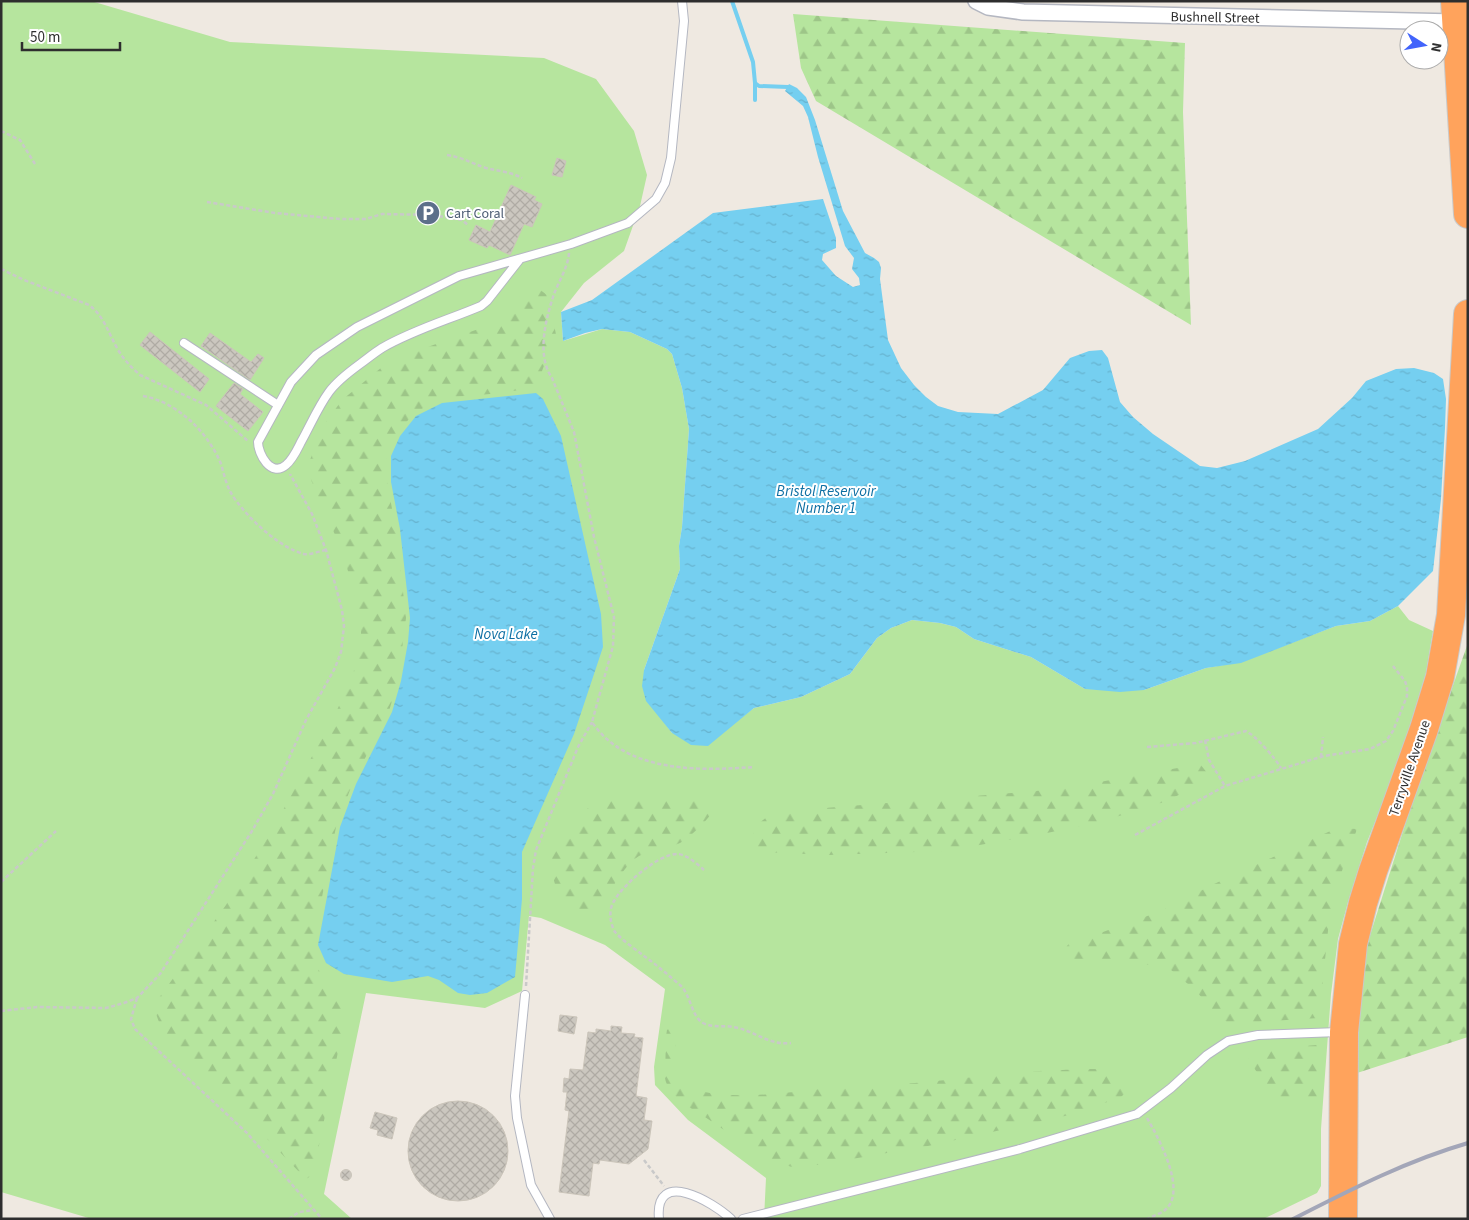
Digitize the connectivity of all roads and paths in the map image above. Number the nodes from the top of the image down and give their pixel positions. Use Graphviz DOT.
graph roads {
  1 [pos="682,1"];
  2 [pos="976,1"];
  3 [pos="1456,12"];
  4 [pos="1,131"];
  5 [pos="447,156"];
  6 [pos="35,164"];
  7 [pos="522,178"];
  8 [pos="207,202"];
  9 [pos="1468,214"];
  10 [pos="468,225"];
  11 [pos="570,244"];
  12 [pos="520,260"];
  13 [pos="1,269"];
  14 [pos="1468,314"];
  15 [pos="184,343"];
  16 [pos="142,396"];
  17 [pos="278,405"];
  18 [pos="258,447"];
  19 [pos="286,466"];
  20 [pos="326,550"];
  21 [pos="1393,666"];
  22 [pos="592,722"];
  23 [pos="1323,737"];
  24 [pos="1205,740"];
  25 [pos="1147,747"];
  26 [pos="1321,757"];
  27 [pos="754,766"];
  28 [pos="1281,768"];
  29 [pos="1225,786"];
  30 [pos="56,832"];
  31 [pos="1135,835"];
  32 [pos="704,870"];
  33 [pos="1,882"];
  34 [pos="525,995"];
  35 [pos="138,998"];
  36 [pos="1,1010"];
  37 [pos="1344,1032"];
  38 [pos="791,1043"];
  39 [pos="1143,1110"];
  40 [pos="644,1160"];
  41 [pos="670,1193"];
  42 [pos="314,1210"];
  43 [pos="289,1219"];
  44 [pos="322,1219"];
  45 [pos="550,1219"];
  46 [pos="659,1219"];
  47 [pos="732,1219"];
  48 [pos="744,1219"];
  49 [pos="1147,1219"];
  50 [pos="1343,1219"];
  1 -- 11 [label="lane"];
  2 -- 3 [label="street, Bushnell Street"];
  3 -- 9 [label="highway"];
  4 -- 6 [label="path"];
  5 -- 7 [label="path"];
  8 -- 10 [label="path"];
  11 -- 12 [label="lane"];
  11 -- 22 [label="path"];
  12 -- 17 [label="lane"];
  12 -- 19 [label="lane"];
  13 -- 18 [label="path"];
  14 -- 37 [label="highway, Terryville Avenue"];
  15 -- 17 [label="lane"];
  16 -- 20 [label="path"];
  17 -- 18 [label="lane"];
  18 -- 19 [label="lane"];
  19 -- 20 [label="path"];
  20 -- 35 [label="path"];
  21 -- 26 [label="path"];
  22 -- 27 [label="path"];
  22 -- 34 [label="path"];
  23 -- 26 [label="path"];
  24 -- 25 [label="path"];
  24 -- 28 [label="path"];
  24 -- 29 [label="path"];
  26 -- 28 [label="path"];
  28 -- 29 [label="path"];
  29 -- 31 [label="path"];
  30 -- 33 [label="path"];
  32 -- 38 [label="path"];
  34 -- 45 [label="lane"];
  35 -- 36 [label="path"];
  35 -- 42 [label="path"];
  37 -- 39 [label="lane"];
  37 -- 50 [label="highway, Terryville Avenue"];
  39 -- 48 [label="lane"];
  39 -- 49 [label="path"];
  40 -- 41 [label="path"];
  41 -- 46 [label="lane"];
  41 -- 47 [label="lane"];
  42 -- 43 [label="path"];
  42 -- 44 [label="path"];
}
